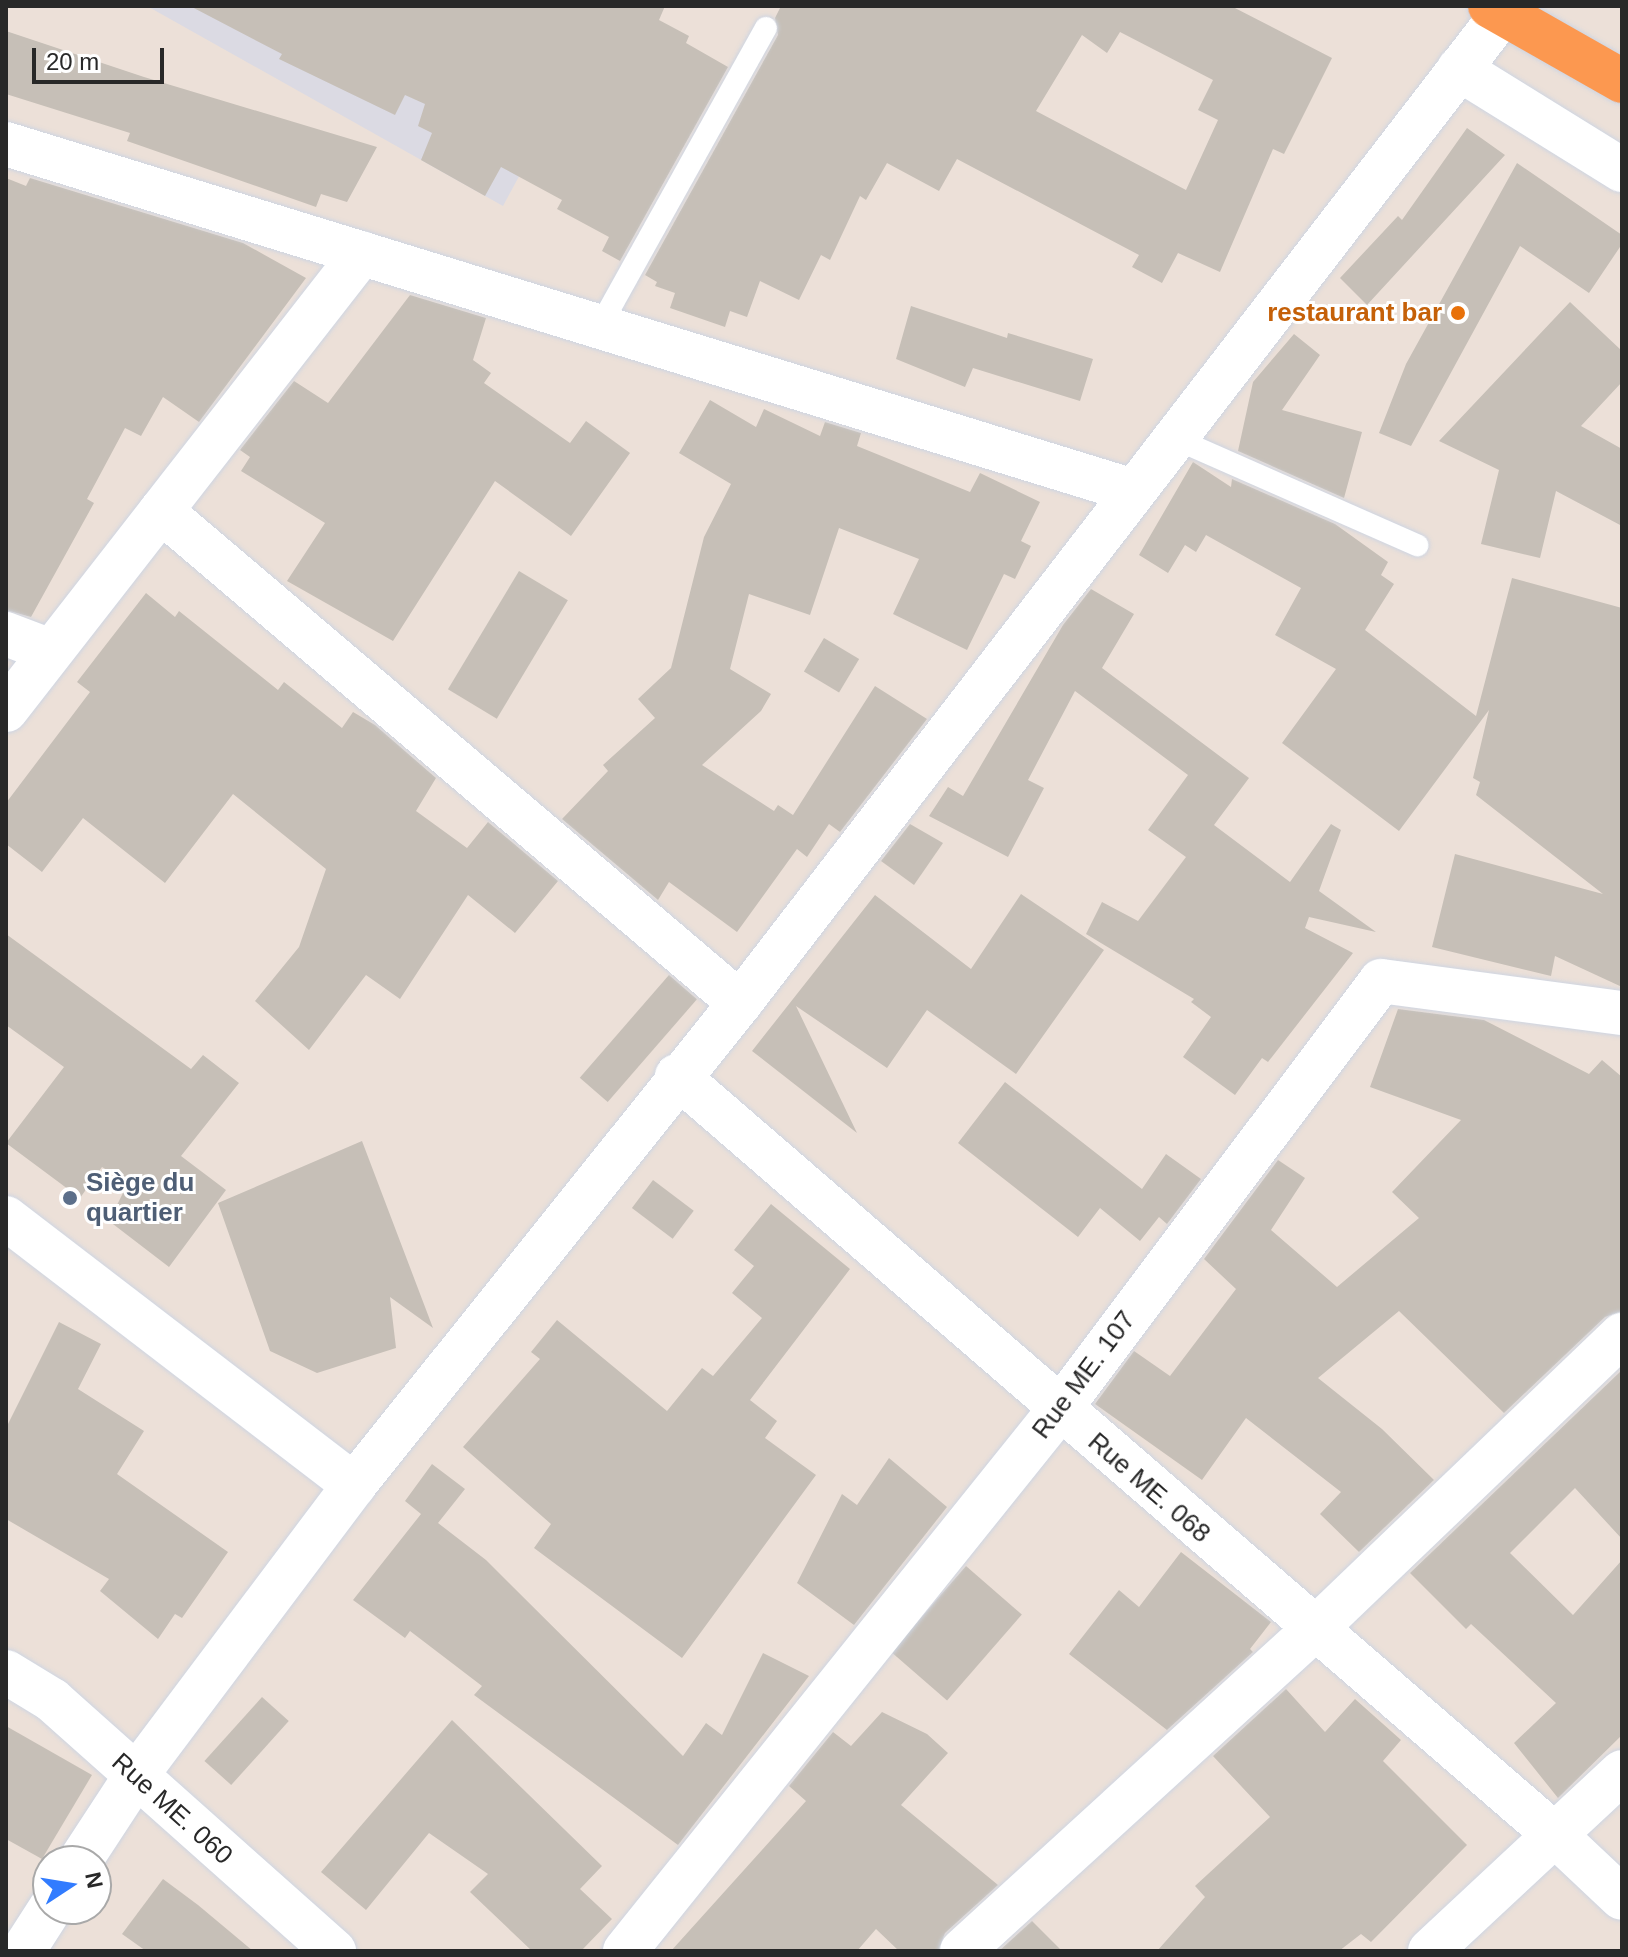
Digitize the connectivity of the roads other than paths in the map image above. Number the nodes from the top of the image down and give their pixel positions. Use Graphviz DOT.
graph roads {
  1 [pos="1496,9"];
  2 [pos="766,28"];
  3 [pos="1459,69"];
  4 [pos="1622,81"];
  5 [pos="6,144"];
  6 [pos="1622,170"];
  7 [pos="362,253"];
  8 [pos="600,326"];
  9 [pos="1174,438"];
  10 [pos="1133,491"];
  11 [pos="161,511"];
  12 [pos="1417,545"];
  13 [pos="6,634"];
  14 [pos="51,651"];
  15 [pos="6,710"];
  16 [pos="740,1003"];
  17 [pos="1622,1013"];
  18 [pos="677,1076"];
  19 [pos="6,1218"];
  20 [pos="1622,1335"];
  21 [pos="1059,1410"];
  22 [pos="354,1485"];
  23 [pos="1313,1631"];
  24 [pos="6,1672"];
  25 [pos="1622,1772"];
  26 [pos="135,1777"];
  27 [pos="1554,1834"];
  28 [pos="90,1845"];
  29 [pos="1622,1898"];
  30 [pos="40,1925"];
  31 [pos="23,1951"];
  32 [pos="334,1951"];
  33 [pos="625,1951"];
  34 [pos="962,1951"];
  35 [pos="1430,1951"];
  1 -- 3 [label="street"];
  1 -- 4 [label="highway"];
  2 -- 8 [label="lane"];
  3 -- 6 [label="street"];
  3 -- 9 [label="street"];
  5 -- 7 [label="street"];
  7 -- 8 [label="street"];
  7 -- 11 [label="street"];
  8 -- 10 [label="street"];
  9 -- 10 [label="street"];
  9 -- 12 [label="lane"];
  10 -- 16 [label="street"];
  11 -- 14 [label="street"];
  11 -- 16 [label="street"];
  13 -- 14 [label="street"];
  14 -- 15 [label="street"];
  16 -- 18 [label="street"];
  17 -- 21 [label="street, Rue ME. 107"];
  18 -- 21 [label="street, Rue ME. 068"];
  18 -- 22 [label="street"];
  19 -- 22 [label="street"];
  20 -- 23 [label="street"];
  21 -- 23 [label="street, Rue ME. 068"];
  21 -- 33 [label="street, Rue ME. 107"];
  22 -- 26 [label="street"];
  23 -- 27 [label="street, Rue ME. 068"];
  23 -- 34 [label="street"];
  24 -- 26 [label="street, Rue ME. 060"];
  25 -- 27 [label="street"];
  26 -- 28 [label="street"];
  26 -- 32 [label="street, Rue ME. 060"];
  27 -- 29 [label="street, Rue ME. 068"];
  27 -- 35 [label="street"];
  30 -- 31 [label="street"];
}
